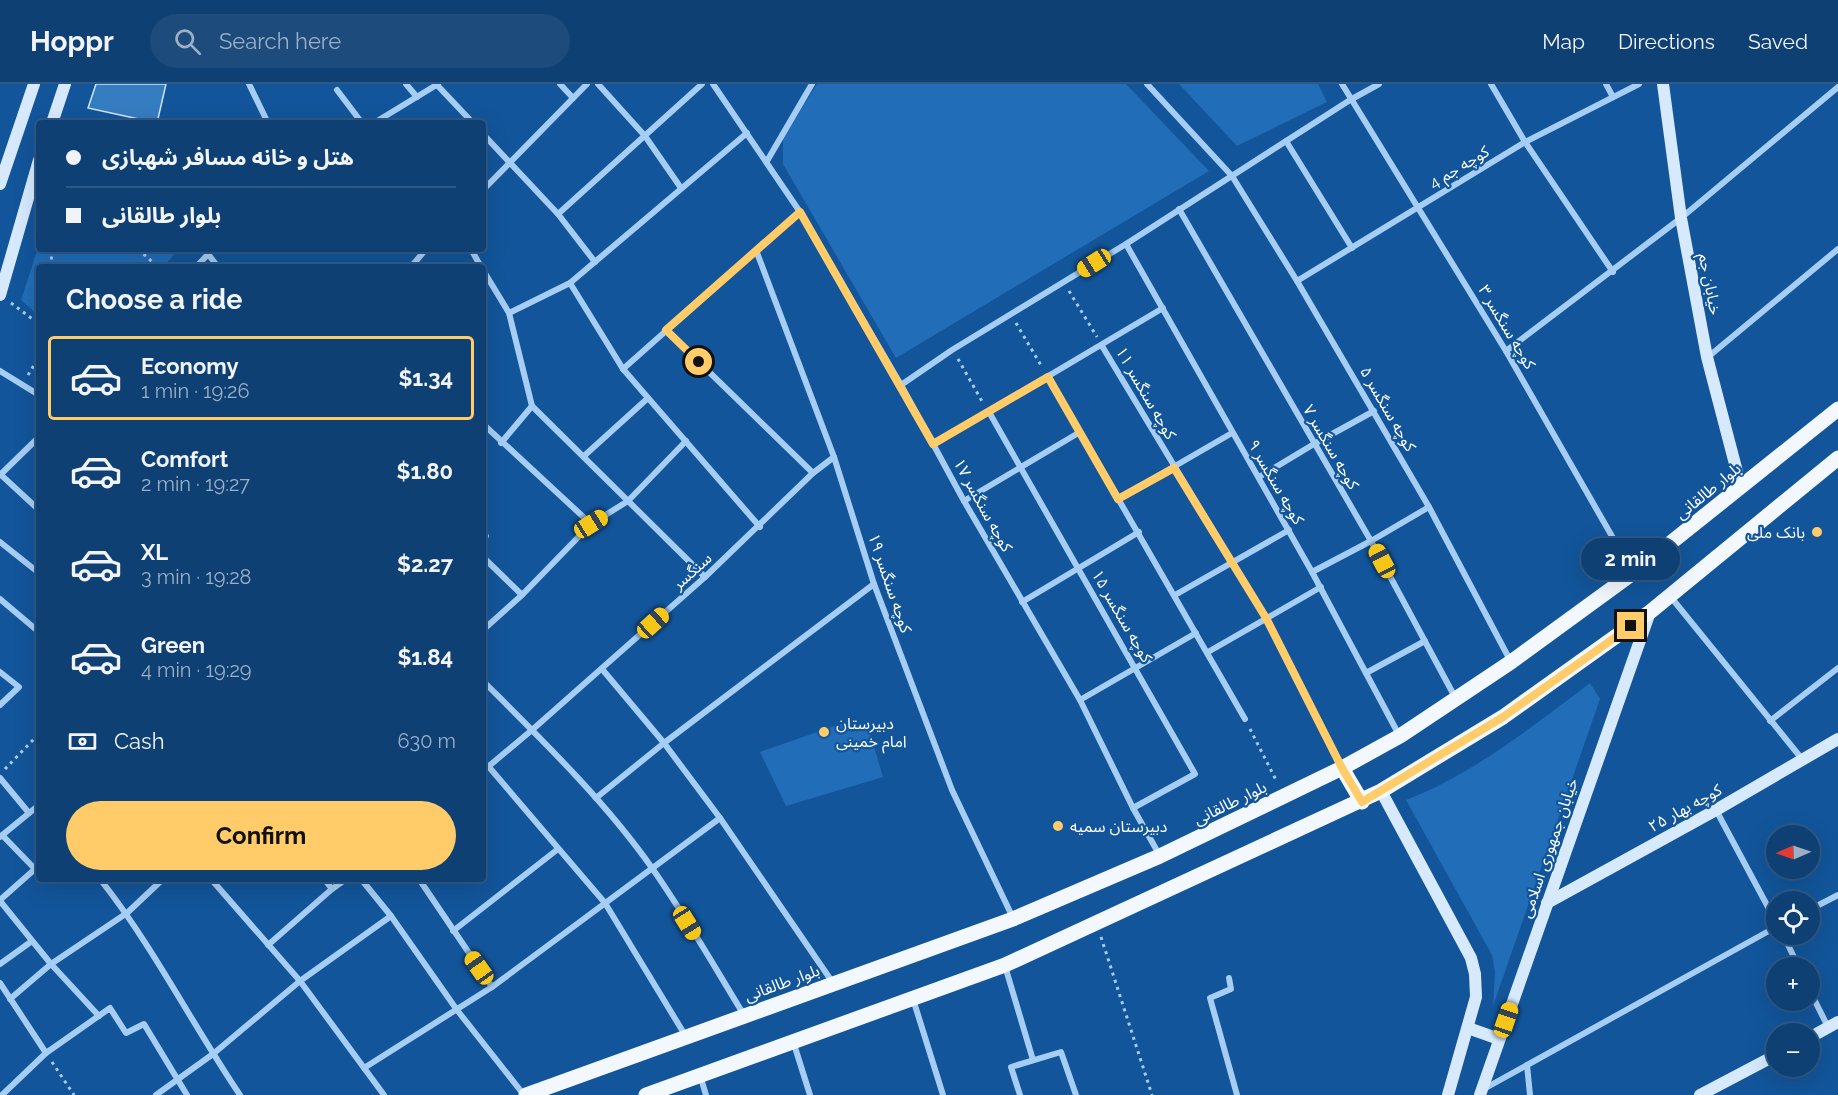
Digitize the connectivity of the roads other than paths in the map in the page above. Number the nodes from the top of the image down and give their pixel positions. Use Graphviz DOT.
graph roads {
  1 [pos="34,84"];
  2 [pos="65,84"];
  3 [pos="249,84"];
  4 [pos="406,84"];
  5 [pos="437,84"];
  6 [pos="560,84"];
  7 [pos="587,84"];
  8 [pos="598,84"];
  9 [pos="702,84"];
  10 [pos="713,84"];
  11 [pos="812,84"];
  12 [pos="1147,84"];
  13 [pos="1342,84"];
  14 [pos="1379,84"];
  15 [pos="1491,84"];
  16 [pos="1606,84"];
  17 [pos="1639,84"];
  18 [pos="1663,84"];
  19 [pos="1838,87"];
  20 [pos="337,90"];
  21 [pos="417,97"];
  22 [pos="1613,97"];
  23 [pos="573,98"];
  24 [pos="1350,100"];
  25 [pos="53,120"];
  26 [pos="267,120"];
  27 [pos="360,120"];
  28 [pos="379,120"];
  29 [pos="470,120"];
  30 [pos="747,133"];
  31 [pos="645,136"];
  32 [pos="486,137"];
  33 [pos="1286,141"];
  34 [pos="1525,142"];
  35 [pos="767,161"];
  36 [pos="509,162"];
  37 [pos="36,170"];
  38 [pos="1232,176"];
  39 [pos="0,184"];
  40 [pos="486,187"];
  41 [pos="681,188"];
  42 [pos="1418,208"];
  43 [pos="1179,209"];
  44 [pos="800,212"];
  45 [pos="558,214"];
  46 [pos="1681,218"];
  47 [pos="1126,243"];
  48 [pos="1352,248"];
  49 [pos="1838,249"];
  50 [pos="756,250"];
  51 [pos="210,252"];
  52 [pos="424,252"];
  53 [pos="595,262"];
  54 [pos="199,264"];
  55 [pos="414,264"];
  56 [pos="1613,272"];
  57 [pos="486,275"];
  58 [pos="1297,281"];
  59 [pos="570,283"];
  60 [pos="0,295"];
  61 [pos="1163,308"];
  62 [pos="509,313"];
  63 [pos="666,330"];
  64 [pos="1102,346"];
  65 [pos="1506,351"];
  66 [pos="1707,357"];
  67 [pos="623,369"];
  68 [pos="0,371"];
  69 [pos="1048,377"];
  70 [pos="901,385"];
  71 [pos="36,393"];
  72 [pos="648,398"];
  73 [pos="532,406"];
  74 [pos="1838,409"];
  75 [pos="1374,411"];
  76 [pos="989,412"];
  77 [pos="486,427"];
  78 [pos="1080,432"];
  79 [pos="1232,434"];
  80 [pos="36,439"];
  81 [pos="686,441"];
  82 [pos="501,442"];
  83 [pos="933,444"];
  84 [pos="1314,444"];
  85 [pos="584,456"];
  86 [pos="834,457"];
  87 [pos="1838,458"];
  88 [pos="1020,468"];
  89 [pos="1174,468"];
  90 [pos="813,473"];
  91 [pos="0,475"];
  92 [pos="1259,477"];
  93 [pos="1741,487"];
  94 [pos="1118,499"];
  95 [pos="628,501"];
  96 [pos="964,501"];
  97 [pos="36,507"];
  98 [pos="1429,507"];
  99 [pos="591,524"];
  100 [pos="760,527"];
  101 [pos="1289,530"];
  102 [pos="1139,532"];
  103 [pos="1371,541"];
  104 [pos="0,542"];
  105 [pos="486,560"];
  106 [pos="1232,563"];
  107 [pos="1079,568"];
  108 [pos="36,571"];
  109 [pos="1312,572"];
  110 [pos="1633,573"];
  111 [pos="705,577"];
  112 [pos="874,584"];
  113 [pos="1321,587"];
  114 [pos="522,595"];
  115 [pos="1175,595"];
  116 [pos="1669,596"];
  117 [pos="0,599"];
  118 [pos="1022,602"];
  119 [pos="1650,612"];
  120 [pos="1266,618"];
  121 [pos="486,627"];
  122 [pos="36,629"];
  123 [pos="1196,633"];
  124 [pos="1425,641"];
  125 [pos="1208,652"];
  126 [pos="1511,662"];
  127 [pos="1136,668"];
  128 [pos="1838,668"];
  129 [pos="602,669"];
  130 [pos="0,672"];
  131 [pos="1366,673"];
  132 [pos="486,684"];
  133 [pos="1080,700"];
  134 [pos="1456,700"];
  135 [pos="0,705"];
  136 [pos="1245,719"];
  137 [pos="1770,721"];
  138 [pos="532,730"];
  139 [pos="1400,736"];
  140 [pos="1838,740"];
  141 [pos="664,743"];
  142 [pos="1802,759"];
  143 [pos="1342,768"];
  144 [pos="486,769"];
  145 [pos="0,776"];
  146 [pos="1382,791"];
  147 [pos="596,798"];
  148 [pos="1362,802"];
  149 [pos="36,808"];
  150 [pos="1133,808"];
  151 [pos="1716,810"];
  152 [pos="29,813"];
  153 [pos="720,818"];
  154 [pos="1,837"];
  155 [pos="558,849"];
  156 [pos="1160,856"];
  157 [pos="652,867"];
  158 [pos="102,882"];
  159 [pos="160,882"];
  160 [pos="214,882"];
  161 [pos="326,882"];
  162 [pos="342,882"];
  163 [pos="363,882"];
  164 [pos="420,882"];
  165 [pos="332,889"];
  166 [pos="1838,895"];
  167 [pos="0,900"];
  168 [pos="1766,902"];
  169 [pos="604,903"];
  170 [pos="1547,903"];
  171 [pos="1820,904"];
  172 [pos="127,913"];
  173 [pos="391,916"];
  174 [pos="1013,919"];
  175 [pos="453,931"];
  176 [pos="1766,933"];
  177 [pos="32,941"];
  178 [pos="268,945"];
  179 [pos="1,960"];
  180 [pos="51,964"];
  181 [pos="1005,965"];
  182 [pos="1229,978"];
  183 [pos="300,981"];
  184 [pos="0,983"];
  185 [pos="833,984"];
  186 [pos="492,987"];
  187 [pos="10,999"];
  188 [pos="913,999"];
  189 [pos="1820,1005"];
  190 [pos="457,1010"];
  191 [pos="99,1016"];
  192 [pos="745,1016"];
  193 [pos="1833,1025"];
  194 [pos="1468,1028"];
  195 [pos="686,1036"];
  196 [pos="1499,1040"];
  197 [pos="794,1041"];
  198 [pos="46,1053"];
  199 [pos="213,1054"];
  200 [pos="1034,1060"];
  201 [pos="1766,1060"];
  202 [pos="1527,1065"];
  203 [pos="364,1068"];
  204 [pos="700,1075"];
  205 [pos="177,1079"];
  206 [pos="1481,1093"];
  207 [pos="2,1095"];
  208 [pos="156,1095"];
  209 [pos="187,1095"];
  210 [pos="240,1095"];
  211 [pos="384,1095"];
  212 [pos="525,1095"];
  213 [pos="646,1095"];
  214 [pos="706,1095"];
  215 [pos="810,1095"];
  216 [pos="943,1095"];
  217 [pos="1020,1095"];
  218 [pos="1076,1095"];
  219 [pos="1237,1095"];
  220 [pos="1448,1095"];
  221 [pos="1530,1095"];
  222 [pos="1700,1095"];
  1 -- 39 [label="street"];
  2 -- 25 [label="street"];
  3 -- 26 [label="street"];
  4 -- 21 [label="street"];
  5 -- 21 [label="street"];
  5 -- 29 [label="street"];
  6 -- 23 [label="street"];
  7 -- 23 [label="street"];
  8 -- 31 [label="street"];
  9 -- 31 [label="street"];
  10 -- 30 [label="street, کوچه سنگسر ۱۷"];
  11 -- 35 [label="street"];
  12 -- 38 [label="street, کوچه سنگسر ۵"];
  13 -- 24 [label="street, کوچه سنگسر ۳"];
  14 -- 24 [label="street"];
  15 -- 34 [label="street"];
  16 -- 22 [label="street"];
  17 -- 22 [label="street, کوچه جم 4"];
  18 -- 46 [label="street, خیابان جم"];
  19 -- 46 [label="street"];
  20 -- 27 [label="street"];
  21 -- 28 [label="street"];
  22 -- 34 [label="street, کوچه جم 4"];
  23 -- 36 [label="street"];
  24 -- 33 [label="street"];
  24 -- 42 [label="street, کوچه سنگسر ۳"];
  30 -- 35 [label="street, کوچه سنگسر ۱۷"];
  30 -- 41 [label="street"];
  31 -- 41 [label="street"];
  31 -- 45 [label="street"];
  32 -- 36 [label="street"];
  33 -- 38 [label="street"];
  33 -- 48 [label="street"];
  34 -- 42 [label="street, کوچه جم 4"];
  34 -- 56 [label="street"];
  35 -- 44 [label="street, کوچه سنگسر ۱۷"];
  36 -- 40 [label="street"];
  36 -- 45 [label="street"];
  37 -- 60 [label="street"];
  38 -- 43 [label="street"];
  38 -- 58 [label="street, کوچه سنگسر ۵"];
  41 -- 53 [label="street"];
  42 -- 48 [label="street, کوچه جم 4"];
  42 -- 65 [label="street, کوچه سنگسر ۳"];
  43 -- 47 [label="street"];
  43 -- 84 [label="street, کوچه سنگسر ۷"];
  44 -- 50 [label="street"];
  44 -- 70 [label="street, کوچه سنگسر ۱۷"];
  45 -- 53 [label="street"];
  46 -- 56 [label="street"];
  46 -- 66 [label="street, خیابان جم"];
  47 -- 61 [label="street, کوچه سنگسر ۹"];
  47 -- 70 [label="street"];
  48 -- 58 [label="street, کوچه جم 4"];
  49 -- 66 [label="street"];
  50 -- 63 [label="street"];
  50 -- 86 [label="street, کوچه سنگسر ۱۹"];
  51 -- 54 [label="street"];
  52 -- 55 [label="street"];
  53 -- 59 [label="street"];
  56 -- 65 [label="street"];
  57 -- 62 [label="street"];
  58 -- 75 [label="street, کوچه سنگسر ۵"];
  59 -- 62 [label="street"];
  59 -- 67 [label="street"];
  61 -- 64 [label="street"];
  61 -- 79 [label="street, کوچه سنگسر ۹"];
  62 -- 73 [label="street"];
  63 -- 67 [label="street"];
  63 -- 90 [label="street"];
  64 -- 69 [label="street"];
  64 -- 89 [label="street, کوچه سنگسر ۱۱"];
  65 -- 110 [label="street, کوچه سنگسر ۳"];
  66 -- 93 [label="street, خیابان جم"];
  67 -- 72 [label="street"];
  68 -- 71 [label="street"];
  69 -- 76 [label="street"];
  69 -- 78 [label="street"];
  70 -- 83 [label="street, کوچه سنگسر ۱۷"];
  72 -- 81 [label="street"];
  72 -- 85 [label="street"];
  73 -- 82 [label="street"];
  73 -- 85 [label="street"];
  74 -- 93 [label="main road, بلوار طالقانی"];
  75 -- 84 [label="street"];
  75 -- 98 [label="street, کوچه سنگسر ۵"];
  76 -- 83 [label="street"];
  76 -- 88 [label="street, کوچه سنگسر ۱۵"];
  77 -- 82 [label="street"];
  78 -- 88 [label="street"];
  78 -- 94 [label="street"];
  79 -- 89 [label="street"];
  79 -- 92 [label="street, کوچه سنگسر ۹"];
  80 -- 91 [label="street"];
  81 -- 95 [label="street"];
  81 -- 100 [label="street"];
  82 -- 99 [label="street"];
  83 -- 96 [label="street, کوچه سنگسر ۱۷"];
  84 -- 92 [label="street"];
  84 -- 103 [label="street, کوچه سنگسر ۷"];
  85 -- 95 [label="street"];
  86 -- 90 [label="street, سنگسر"];
  86 -- 112 [label="street, کوچه سنگسر ۱۹"];
  87 -- 116 [label="main road"];
  88 -- 96 [label="street"];
  88 -- 107 [label="street, کوچه سنگسر ۱۵"];
  89 -- 94 [label="street"];
  89 -- 106 [label="street, کوچه سنگسر ۱۱"];
  90 -- 100 [label="street, سنگسر"];
  91 -- 97 [label="street"];
  92 -- 101 [label="street, کوچه سنگسر ۹"];
  93 -- 110 [label="main road, بلوار طالقانی"];
  94 -- 102 [label="street"];
  95 -- 99 [label="street"];
  95 -- 111 [label="street"];
  96 -- 118 [label="street, کوچه سنگسر ۱۷"];
  98 -- 103 [label="street"];
  98 -- 126 [label="street, کوچه سنگسر ۵"];
  99 -- 114 [label="street"];
  100 -- 111 [label="street, سنگسر"];
  101 -- 106 [label="street"];
  101 -- 109 [label="street, کوچه سنگسر ۹"];
  102 -- 107 [label="street"];
  102 -- 115 [label="street"];
  103 -- 109 [label="street"];
  103 -- 124 [label="street, کوچه سنگسر ۷"];
  104 -- 108 [label="street"];
  105 -- 114 [label="street"];
  106 -- 115 [label="street"];
  106 -- 120 [label="street, کوچه سنگسر ۱۱"];
  107 -- 118 [label="street"];
  107 -- 127 [label="street, کوچه سنگسر ۱۵"];
  109 -- 113 [label="street, کوچه سنگسر ۹"];
  110 -- 126 [label="main road, بلوار طالقانی"];
  111 -- 129 [label="street, سنگسر"];
  112 -- 141 [label="street"];
  112 -- 174 [label="street, کوچه سنگسر ۱۹"];
  113 -- 120 [label="street"];
  113 -- 131 [label="street, کوچه سنگسر ۹"];
  114 -- 121 [label="street"];
  115 -- 123 [label="street"];
  116 -- 119 [label="main road"];
  116 -- 137 [label="street"];
  117 -- 122 [label="street"];
  118 -- 133 [label="street, کوچه سنگسر ۱۷"];
  119 -- 146 [label="main road"];
  119 -- 170 [label="street, خیابان جمهوری اسلامی"];
  120 -- 125 [label="street"];
  120 -- 143 [label="street, کوچه سنگسر ۱۱"];
  123 -- 125 [label="street"];
  123 -- 127 [label="street"];
  124 -- 131 [label="street"];
  124 -- 134 [label="street, کوچه سنگسر ۷"];
  125 -- 136 [label="street"];
  126 -- 134 [label="main road, بلوار طالقانی"];
  127 -- 133 [label="street"];
  127 -- 150 [label="street, کوچه سنگسر ۱۵"];
  128 -- 137 [label="street"];
  129 -- 138 [label="street, سنگسر"];
  129 -- 141 [label="street"];
  130 -- 135 [label="street"];
  131 -- 139 [label="street, کوچه سنگسر ۹"];
  132 -- 138 [label="street"];
  133 -- 150 [label="street, کوچه سنگسر ۱۷"];
  134 -- 139 [label="main road, بلوار طالقانی"];
  137 -- 142 [label="street"];
  138 -- 144 [label="street, سنگسر"];
  138 -- 147 [label="street"];
  139 -- 143 [label="main road, بلوار طالقانی"];
  140 -- 142 [label="street, کوچه بهار ۲۵"];
  141 -- 147 [label="street"];
  141 -- 153 [label="street"];
  142 -- 151 [label="street, کوچه بهار ۲۵"];
  143 -- 148 [label="main road"];
  143 -- 156 [label="main road, بلوار طالقانی"];
  144 -- 155 [label="street"];
  145 -- 152 [label="street"];
  146 -- 148 [label="main road"];
  146 -- 194 [label="street"];
  147 -- 157 [label="street"];
  148 -- 181 [label="main road"];
  149 -- 152 [label="street"];
  150 -- 156 [label="street, کوچه سنگسر ۱۷"];
  151 -- 168 [label="street"];
  151 -- 170 [label="street, کوچه بهار ۲۵"];
  152 -- 154 [label="street"];
  153 -- 157 [label="street"];
  153 -- 185 [label="street"];
  154 -- 167 [label="street"];
  155 -- 169 [label="street"];
  155 -- 175 [label="street"];
  156 -- 174 [label="main road, بلوار طالقانی"];
  157 -- 169 [label="street"];
  157 -- 192 [label="street"];
  158 -- 172 [label="street"];
  159 -- 172 [label="street"];
  160 -- 178 [label="street"];
  161 -- 165 [label="street"];
  162 -- 165 [label="street"];
  163 -- 173 [label="street"];
  164 -- 175 [label="street"];
  165 -- 178 [label="street"];
  166 -- 171 [label="street"];
  167 -- 177 [label="street"];
  169 -- 186 [label="street"];
  169 -- 195 [label="street"];
  170 -- 196 [label="street, خیابان جمهوری اسلامی"];
  172 -- 180 [label="street"];
  172 -- 199 [label="street"];
  173 -- 183 [label="street"];
  173 -- 190 [label="street"];
  174 -- 185 [label="main road, بلوار طالقانی"];
  175 -- 186 [label="street"];
  176 -- 202 [label="street"];
  177 -- 179 [label="street"];
  177 -- 180 [label="street"];
  178 -- 183 [label="street"];
  180 -- 187 [label="street"];
  180 -- 191 [label="street"];
  181 -- 188 [label="main road"];
  181 -- 200 [label="street"];
  182 -- 219 [label="street"];
  183 -- 199 [label="street"];
  183 -- 203 [label="street"];
  184 -- 187 [label="street"];
  185 -- 192 [label="main road, بلوار طالقانی"];
  186 -- 190 [label="street"];
  187 -- 198 [label="street"];
  188 -- 197 [label="main road"];
  188 -- 216 [label="street"];
  189 -- 193 [label="street"];
  190 -- 203 [label="street"];
  190 -- 212 [label="street"];
  191 -- 198 [label="street"];
  191 -- 205 [label="street"];
  192 -- 195 [label="main road, بلوار طالقانی"];
  194 -- 196 [label="street"];
  194 -- 220 [label="street"];
  195 -- 212 [label="main road, بلوار طالقانی"];
  196 -- 206 [label="street, خیابان جمهوری اسلامی"];
  197 -- 204 [label="main road"];
  197 -- 215 [label="street"];
  198 -- 207 [label="street"];
  199 -- 205 [label="street"];
  199 -- 210 [label="street"];
  200 -- 217 [label="street"];
  200 -- 218 [label="street"];
  201 -- 222 [label="street"];
  202 -- 206 [label="street"];
  202 -- 221 [label="street"];
  203 -- 211 [label="street"];
  204 -- 213 [label="main road"];
  204 -- 214 [label="street"];
  205 -- 208 [label="street"];
  205 -- 209 [label="street"];
}
